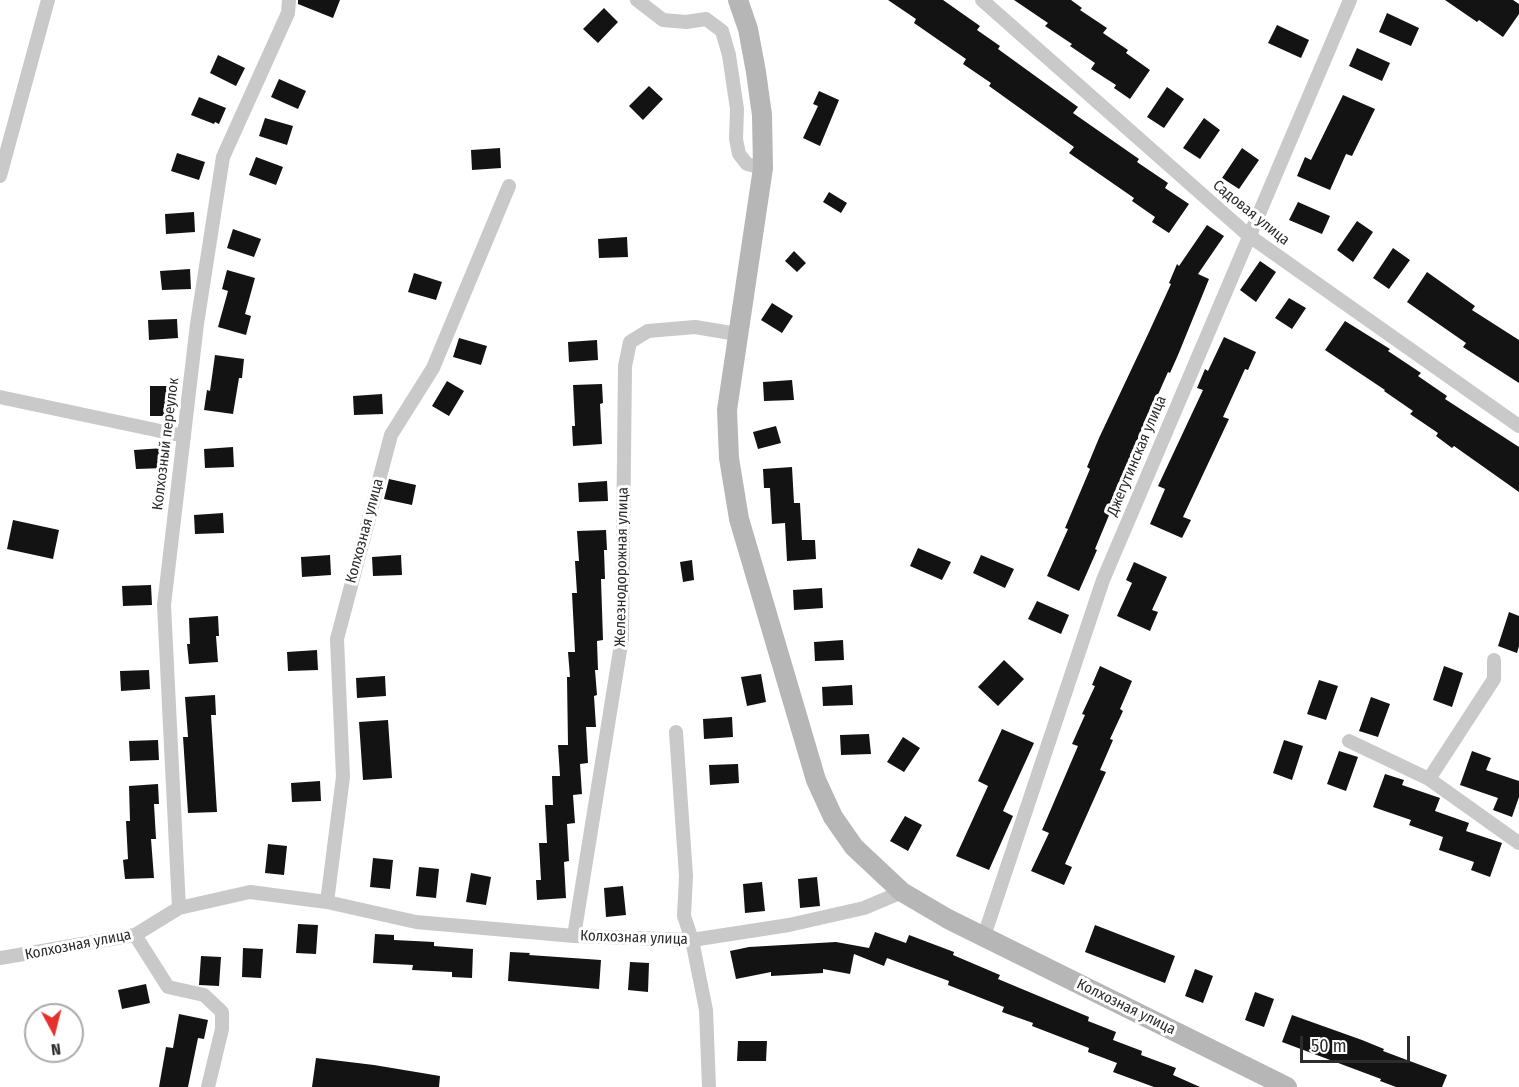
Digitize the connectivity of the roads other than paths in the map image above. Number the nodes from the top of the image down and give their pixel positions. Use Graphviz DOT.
graph roads {
  1 [pos="48,0"];
  2 [pos="289,0"];
  3 [pos="637,0"];
  4 [pos="738,0"];
  5 [pos="982,0"];
  6 [pos="1350,0"];
  7 [pos="763,168"];
  8 [pos="0,176"];
  9 [pos="509,186"];
  10 [pos="1248,236"];
  11 [pos="737,334"];
  12 [pos="0,397"];
  13 [pos="1519,426"];
  14 [pos="184,436"];
  15 [pos="1494,660"];
  16 [pos="676,732"];
  17 [pos="1349,741"];
  18 [pos="1429,779"];
  19 [pos="1519,843"];
  20 [pos="902,892"];
  21 [pos="327,902"];
  22 [pos="179,908"];
  23 [pos="135,935"];
  24 [pos="574,936"];
  25 [pos="984,936"];
  26 [pos="692,940"];
  27 [pos="0,958"];
  28 [pos="208,1087"];
  29 [pos="709,1087"];
  30 [pos="1287,1087"];
  1 -- 8 [label="street"];
  2 -- 14 [label="street, Колхозный переулок"];
  3 -- 7 [label="street"];
  4 -- 7 [label="main road"];
  5 -- 10 [label="street, Садовая улица"];
  6 -- 10 [label="street, Джегутинская улица"];
  7 -- 11 [label="main road"];
  9 -- 21 [label="street, Колхозная улица"];
  10 -- 13 [label="street, Садовая улица"];
  10 -- 25 [label="street, Джегутинская улица"];
  11 -- 20 [label="main road, Колхозная улица"];
  11 -- 24 [label="street, Железнодорожная улица"];
  12 -- 14 [label="street"];
  14 -- 22 [label="street, Колхозный переулок"];
  15 -- 18 [label="street"];
  16 -- 26 [label="street"];
  17 -- 18 [label="street"];
  18 -- 19 [label="street"];
  20 -- 25 [label="main road, Колхозная улица"];
  20 -- 26 [label="street, Колхозная улица"];
  21 -- 22 [label="street, Колхозная улица"];
  21 -- 24 [label="street, Колхозная улица"];
  22 -- 23 [label="street, Колхозная улица"];
  23 -- 27 [label="street, Колхозная улица"];
  23 -- 28 [label="street"];
  24 -- 26 [label="street, Колхозная улица"];
  25 -- 30 [label="main road, Колхозная улица"];
  26 -- 29 [label="street"];
}
